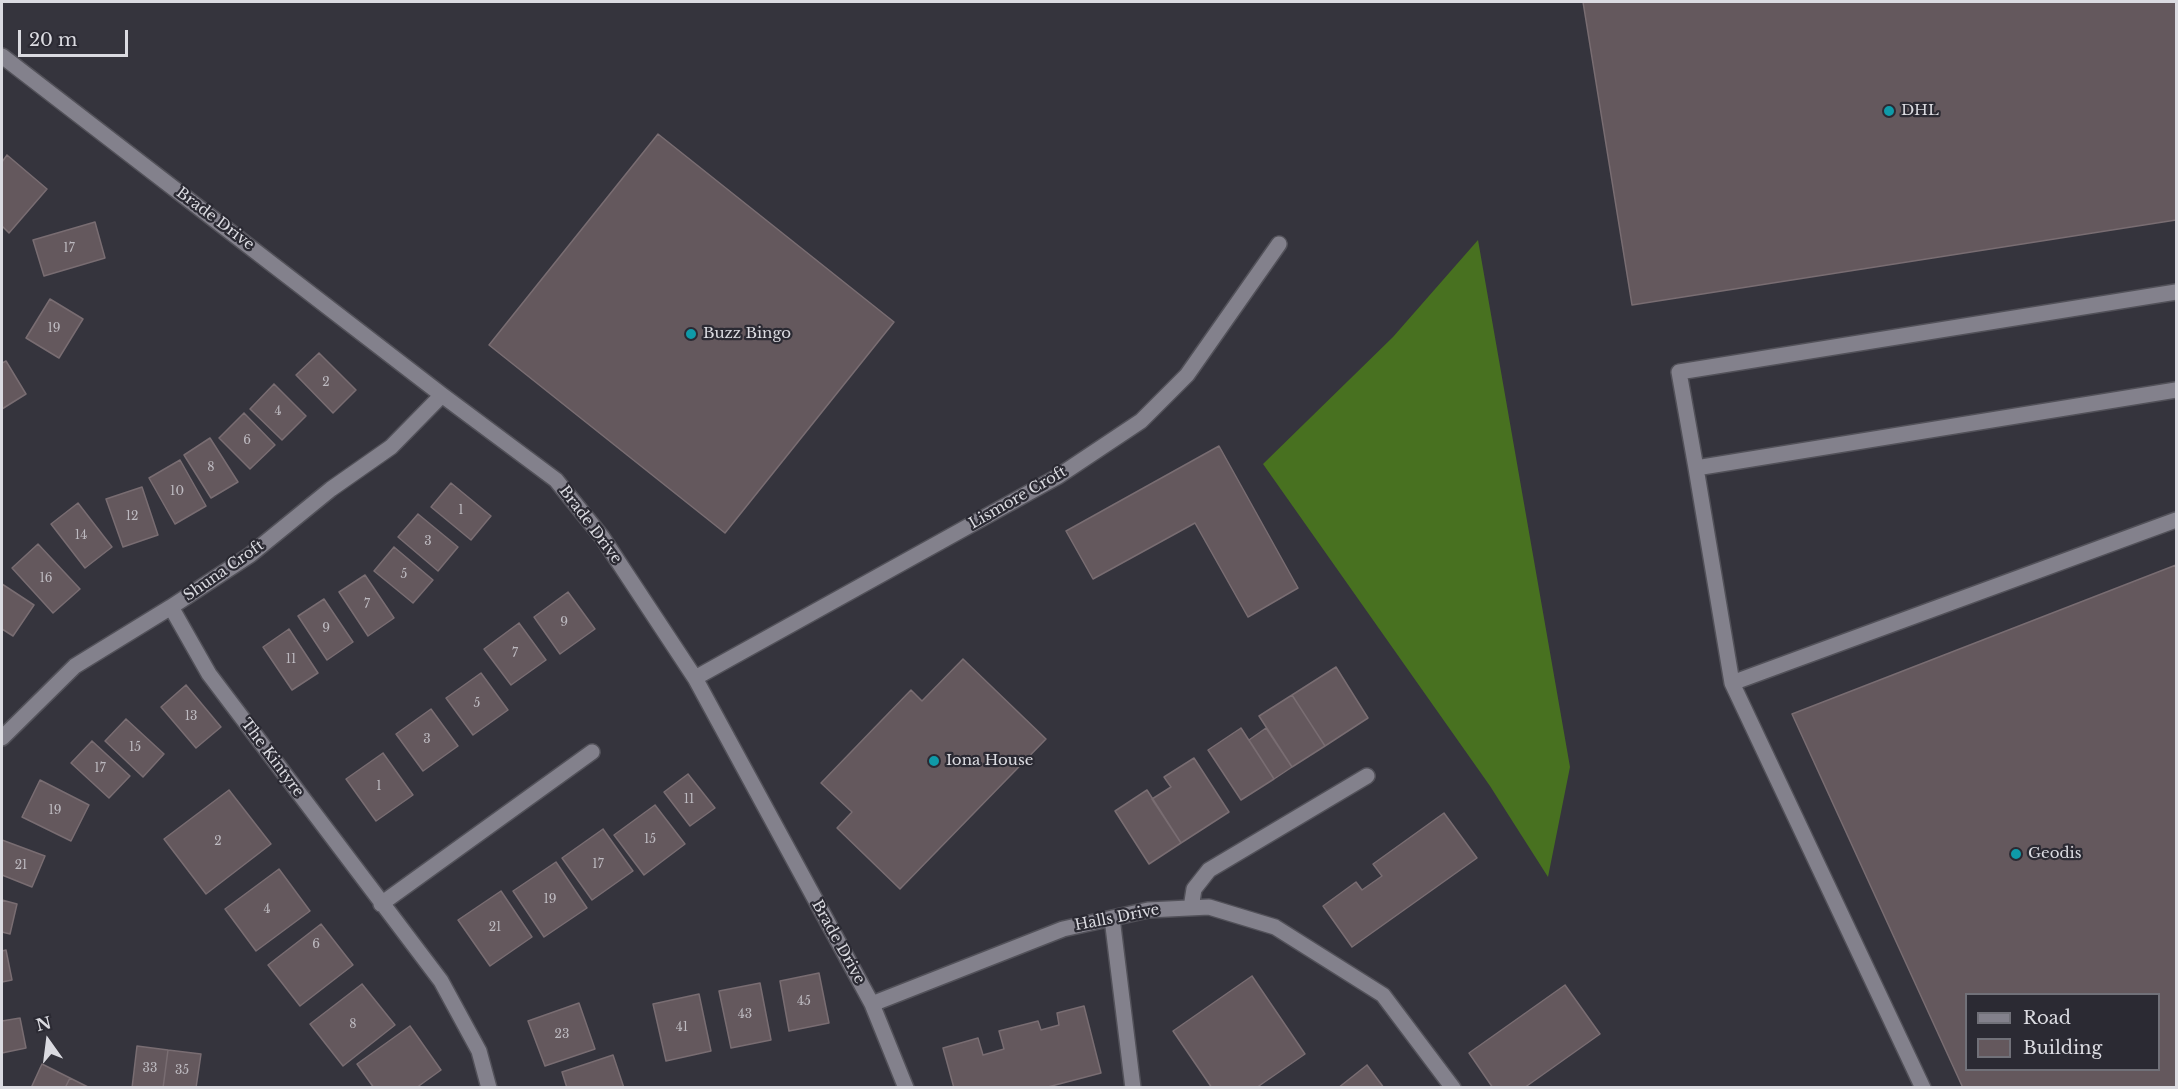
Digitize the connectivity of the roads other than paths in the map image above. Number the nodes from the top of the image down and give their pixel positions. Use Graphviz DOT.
graph roads {
  1 [pos="2,56"];
  2 [pos="1279,244"];
  3 [pos="2176,292"];
  4 [pos="2176,390"];
  5 [pos="442,395"];
  6 [pos="1696,468"];
  7 [pos="2176,520"];
  8 [pos="171,607"];
  9 [pos="695,678"];
  10 [pos="1732,683"];
  11 [pos="2,738"];
  12 [pos="592,752"];
  13 [pos="1367,776"];
  14 [pos="381,904"];
  15 [pos="1191,908"];
  16 [pos="1112,918"];
  17 [pos="872,1004"];
  18 [pos="489,1088"];
  19 [pos="906,1088"];
  20 [pos="1133,1088"];
  21 [pos="1453,1088"];
  22 [pos="1923,1088"];
  1 -- 5 [label="street, Brade Drive"];
  2 -- 9 [label="street, Lismore Croft"];
  3 -- 6 [label="street"];
  4 -- 6 [label="street"];
  5 -- 8 [label="street, Shuna Croft"];
  5 -- 9 [label="street, Brade Drive"];
  6 -- 10 [label="street"];
  7 -- 10 [label="street"];
  8 -- 11 [label="street, Shuna Croft"];
  8 -- 14 [label="street, The Kintyre"];
  9 -- 17 [label="street, Brade Drive"];
  10 -- 22 [label="street"];
  12 -- 14 [label="street"];
  13 -- 15 [label="street"];
  14 -- 18 [label="street, The Kintyre"];
  15 -- 16 [label="street, Halls Drive"];
  15 -- 21 [label="street, Halls Drive"];
  16 -- 17 [label="street, Halls Drive"];
  16 -- 20 [label="street"];
  17 -- 19 [label="street, Brade Drive"];
}
